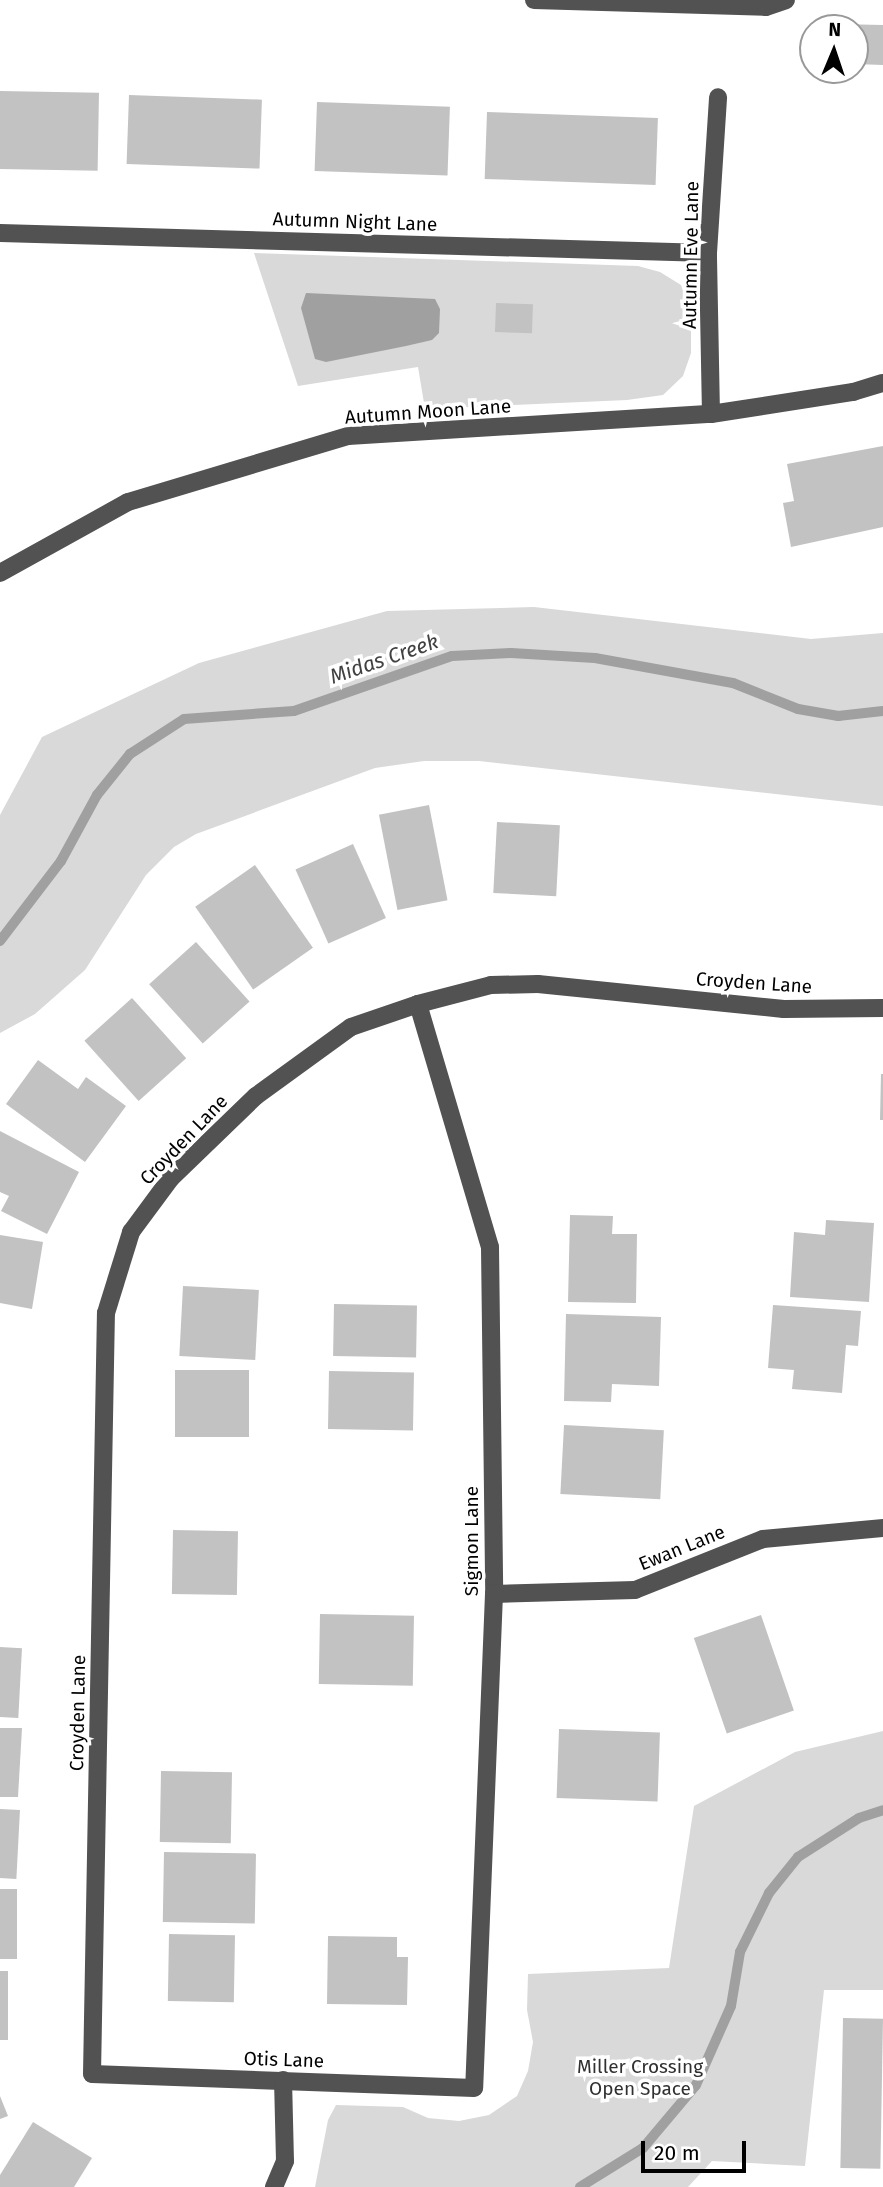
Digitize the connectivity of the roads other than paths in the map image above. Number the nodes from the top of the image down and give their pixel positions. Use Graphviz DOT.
graph roads {
  1 [pos="534,0"];
  2 [pos="786,0"];
  3 [pos="718,97"];
  4 [pos="0,233"];
  5 [pos="708,253"];
  6 [pos="883,383"];
  7 [pos="711,414"];
  8 [pos="0,573"];
  9 [pos="418,1004"];
  10 [pos="883,1008"];
  11 [pos="883,1528"];
  12 [pos="494,1594"];
  13 [pos="92,2074"];
  14 [pos="283,2080"];
  15 [pos="474,2088"];
  16 [pos="274,2187"];
  1 -- 2 [label="street"];
  3 -- 5 [label="street, Autumn Eve Lane"];
  4 -- 5 [label="street, Autumn Night Lane"];
  5 -- 7 [label="street, Autumn Eve Lane"];
  6 -- 7 [label="street, Autumn Moon Lane"];
  7 -- 8 [label="street, Autumn Moon Lane"];
  9 -- 10 [label="street, Croyden Lane"];
  9 -- 12 [label="street, Sigmon Lane"];
  9 -- 13 [label="street, Croyden Lane"];
  11 -- 12 [label="street, Ewan Lane"];
  12 -- 15 [label="street, Sigmon Lane"];
  13 -- 14 [label="street, Otis Lane"];
  14 -- 15 [label="street, Otis Lane"];
  14 -- 16 [label="street"];
}
